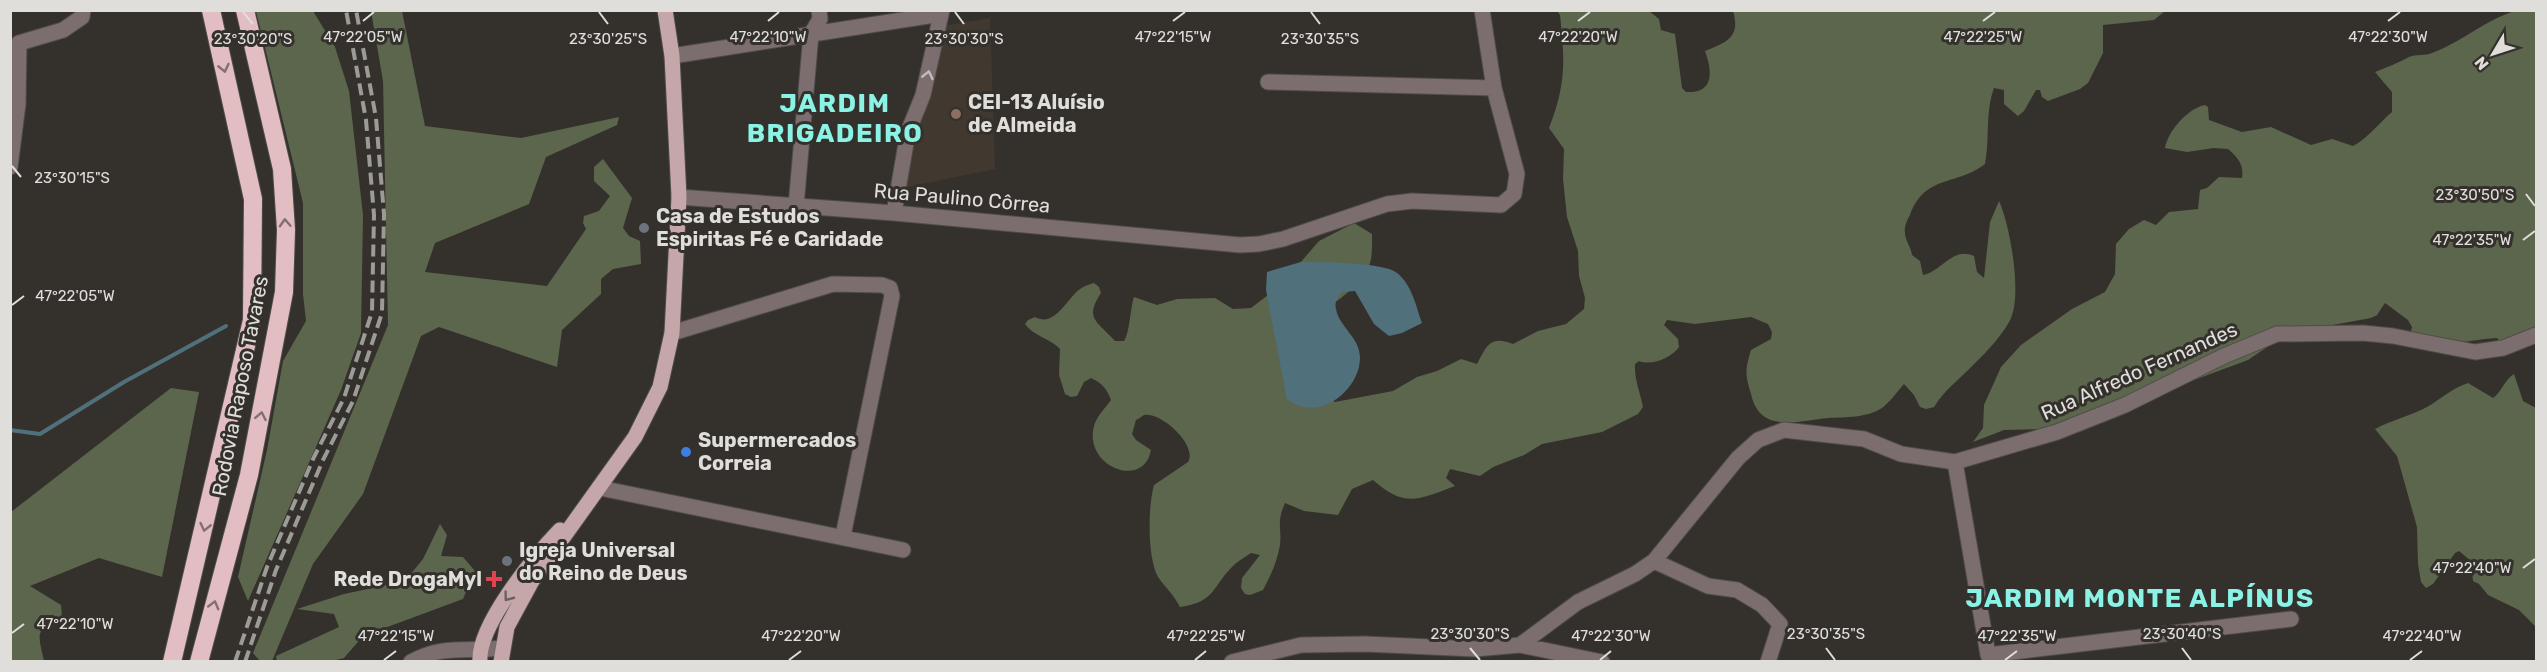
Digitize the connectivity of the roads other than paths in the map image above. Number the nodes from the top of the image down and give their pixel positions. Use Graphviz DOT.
graph roads {
  1 [pos="83,10"];
  2 [pos="211,10"];
  3 [pos="245,10"];
  4 [pos="665,10"];
  5 [pos="819,10"];
  6 [pos="1482,10"];
  7 [pos="941,12"];
  8 [pos="811,34"];
  9 [pos="15,42"];
  10 [pos="672,56"];
  11 [pos="1268,82"];
  12 [pos="1494,88"];
  13 [pos="10,167"];
  14 [pos="680,196"];
  15 [pos="796,206"];
  16 [pos="894,213"];
  17 [pos="672,333"];
  18 [pos="2536,335"];
  19 [pos="1955,462"];
  20 [pos="600,488"];
  21 [pos="843,536"];
  22 [pos="903,550"];
  23 [pos="1654,561"];
  24 [pos="2290,619"];
  25 [pos="1520,645"];
  26 [pos="502,655"];
  27 [pos="479,656"];
  28 [pos="172,662"];
  29 [pos="199,662"];
  30 [pos="411,662"];
  31 [pos="1232,662"];
  32 [pos="1602,662"];
  33 [pos="1768,662"];
  1 -- 9 [label="street"];
  2 -- 28 [label="highway, Rodovia Raposo Tavares, one-way"];
  29 -- 3 [label="highway, Rodovia Raposo Tavares, one-way"];
  4 -- 10 [label="main road"];
  5 -- 8 [label="street"];
  6 -- 12 [label="street, Rua Paulino Côrrea"];
  7 -- 8 [label="street"];
  16 -- 7 [label="street, one-way"];
  8 -- 10 [label="street"];
  8 -- 15 [label="street"];
  9 -- 13 [label="street"];
  10 -- 14 [label="main road"];
  11 -- 12 [label="street"];
  12 -- 16 [label="street, Rua Paulino Côrrea"];
  14 -- 15 [label="street, Rua Paulino Côrrea"];
  14 -- 17 [label="main road"];
  15 -- 16 [label="street, Rua Paulino Côrrea"];
  17 -- 20 [label="main road"];
  17 -- 21 [label="street"];
  18 -- 19 [label="street, Rua Alfredo Fernandes"];
  19 -- 23 [label="street, Rua Alfredo Fernandes"];
  19 -- 24 [label="street"];
  20 -- 21 [label="street"];
  20 -- 26 [label="main road"];
  20 -- 27 [label="main road, one-way"];
  21 -- 22 [label="street"];
  23 -- 25 [label="street, Rua Alfredo Fernandes"];
  23 -- 33 [label="street"];
  25 -- 31 [label="street"];
  25 -- 32 [label="street"];
  26 -- 27 [label="street"];
  27 -- 30 [label="street"];
}
